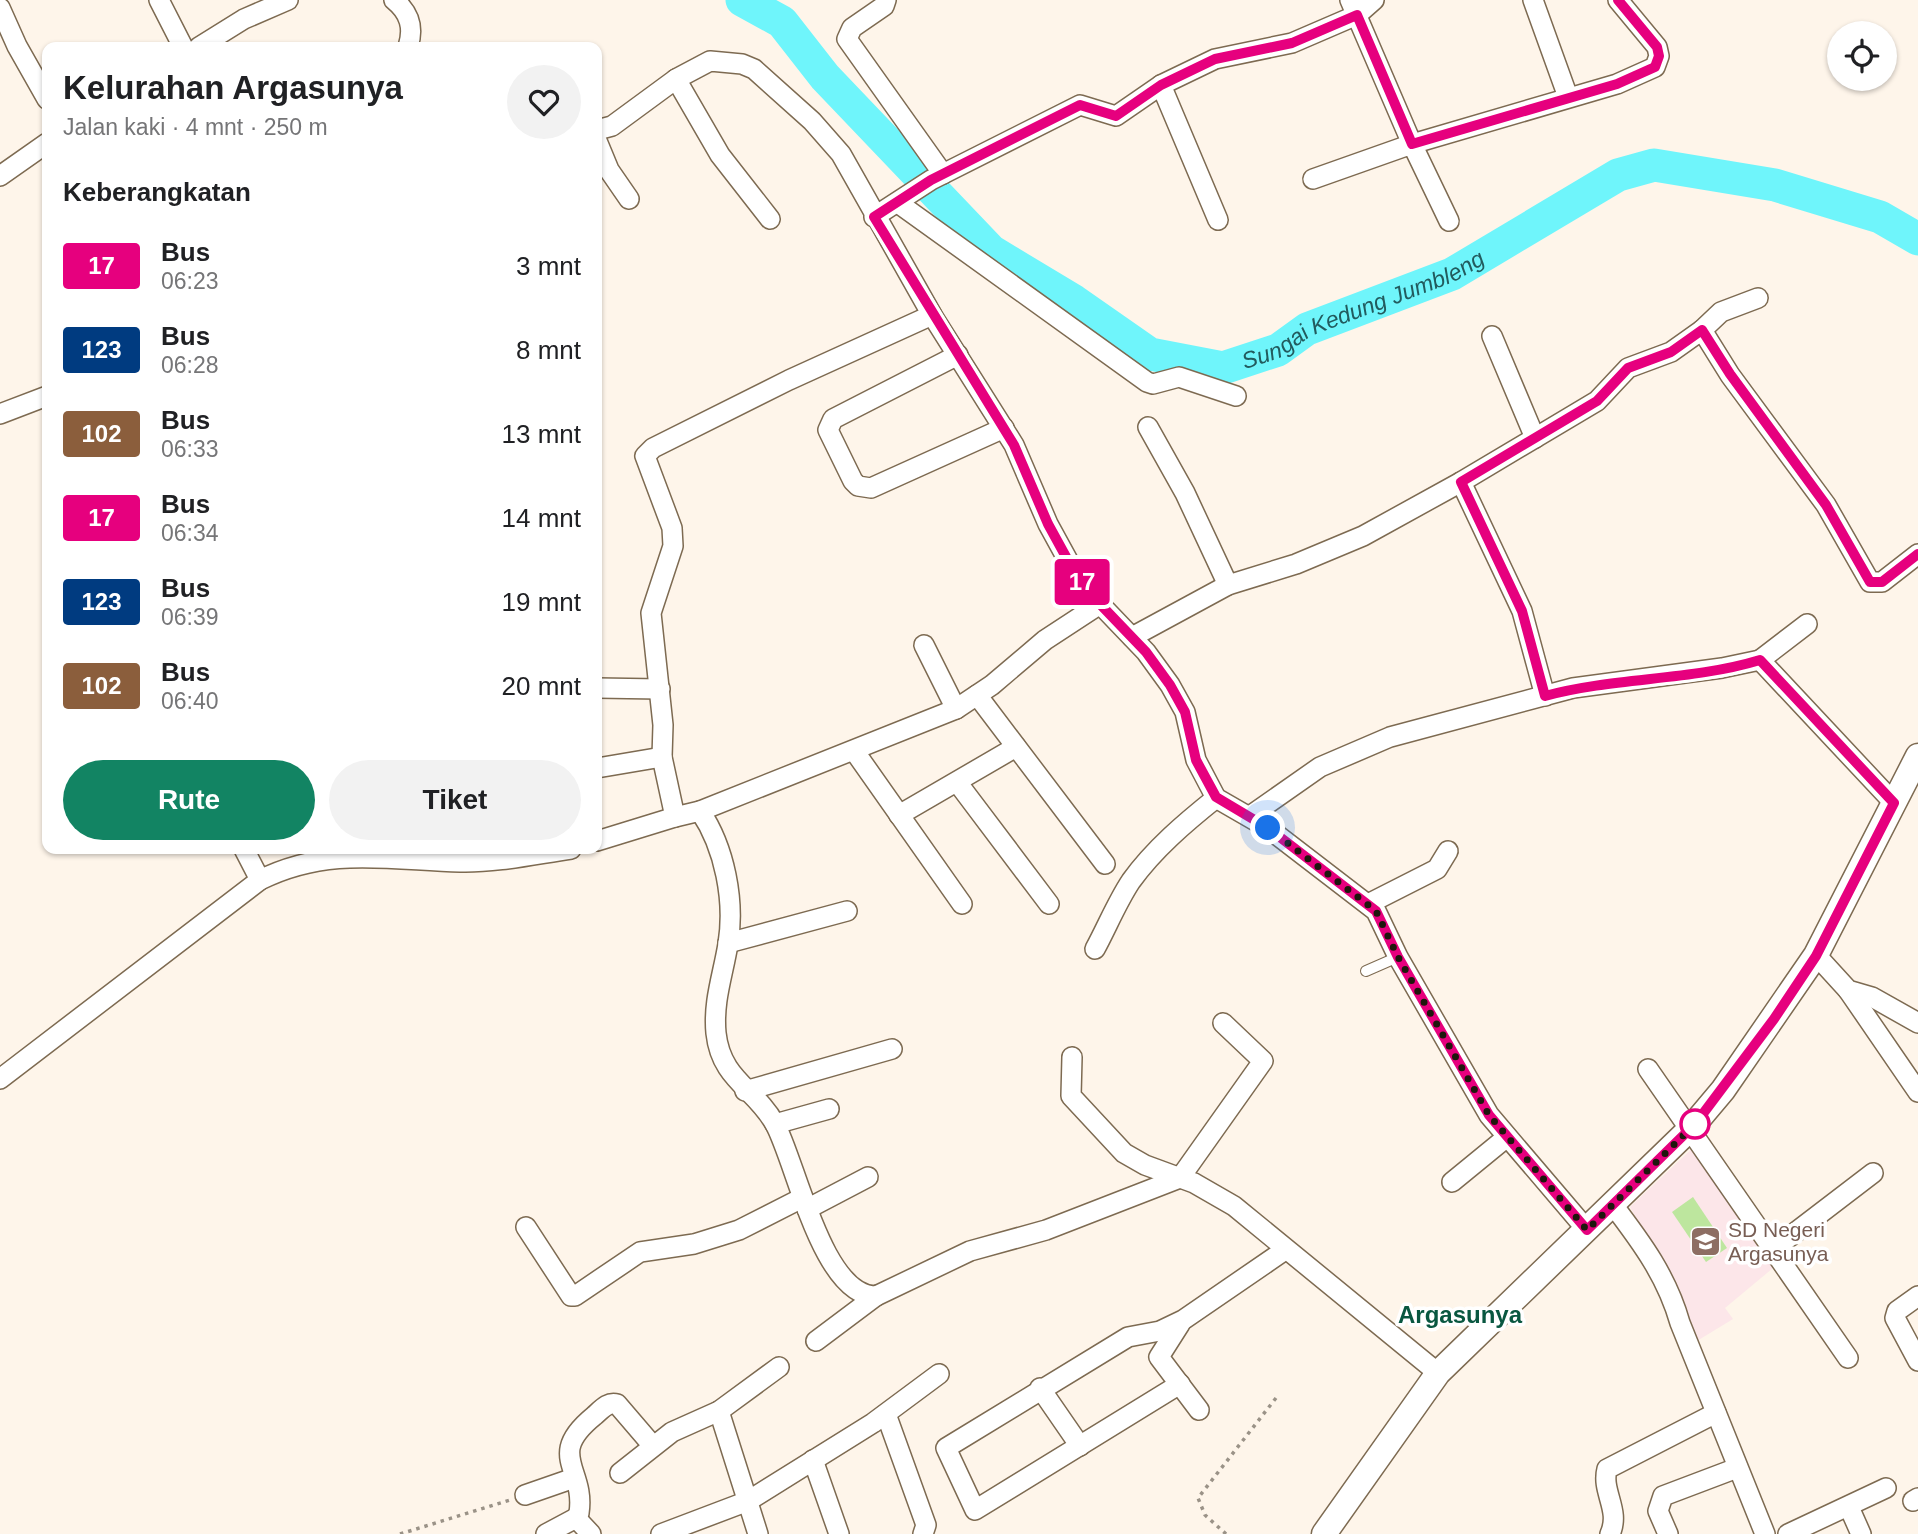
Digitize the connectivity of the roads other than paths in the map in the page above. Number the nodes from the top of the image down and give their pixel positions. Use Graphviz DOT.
graph roads {
  1 [pos="159,0"];
  2 [pos="288,0"];
  3 [pos="394,0"];
  4 [pos="886,0"];
  5 [pos="1374,0"];
  6 [pos="1533,0"];
  7 [pos="1618,0"];
  8 [pos="0,8"];
  9 [pos="1353,8"];
  10 [pos="180,42"];
  11 [pos="208,42"];
  12 [pos="410,42"];
  13 [pos="676,79"];
  14 [pos="1161,85"];
  15 [pos="42,89"];
  16 [pos="1568,97"];
  17 [pos="602,129"];
  18 [pos="1412,144"];
  19 [pos="42,147"];
  20 [pos="602,153"];
  21 [pos="0,176"];
  22 [pos="937,177"];
  23 [pos="1313,180"];
  24 [pos="629,199"];
  25 [pos="901,200"];
  26 [pos="874,217"];
  27 [pos="770,219"];
  28 [pos="1217,220"];
  29 [pos="1450,221"];
  30 [pos="1758,298"];
  31 [pos="932,315"];
  32 [pos="1702,330"];
  33 [pos="1492,336"];
  34 [pos="958,355"];
  35 [pos="1236,396"];
  36 [pos="42,398"];
  37 [pos="0,414"];
  38 [pos="1148,427"];
  39 [pos="1004,428"];
  40 [pos="1535,438"];
  41 [pos="1461,482"];
  42 [pos="1918,554"];
  43 [pos="1227,585"];
  44 [pos="1100,604"];
  45 [pos="1807,624"];
  46 [pos="1132,637"];
  47 [pos="924,645"];
  48 [pos="1760,660"];
  49 [pos="602,688"];
  50 [pos="660,689"];
  51 [pos="977,695"];
  52 [pos="1545,696"];
  53 [pos="956,709"];
  54 [pos="1016,747"];
  55 [pos="855,752"];
  56 [pos="662,757"];
  57 [pos="602,767"];
  58 [pos="1916,767"];
  59 [pos="957,782"];
  60 [pos="1216,797"];
  61 [pos="1894,803"];
  62 [pos="700,811"];
  63 [pos="899,816"];
  64 [pos="1250,816"];
  65 [pos="675,817"];
  66 [pos="602,839"];
  67 [pos="1448,851"];
  68 [pos="247,854"];
  69 [pos="529,854"];
  70 [pos="316,855"];
  71 [pos="1105,864"];
  72 [pos="260,880"];
  73 [pos="962,904"];
  74 [pos="1049,904"];
  75 [pos="1368,904"];
  76 [pos="847,911"];
  77 [pos="728,943"];
  78 [pos="1096,949"];
  79 [pos="1816,956"];
  80 [pos="1398,957"];
  81 [pos="1366,971"];
  82 [pos="1848,990"];
  83 [pos="1223,1023"];
  84 [pos="1918,1023"];
  85 [pos="892,1049"];
  86 [pos="1072,1057"];
  87 [pos="1648,1069"];
  88 [pos="0,1079"];
  89 [pos="745,1091"];
  90 [pos="1918,1092"];
  91 [pos="830,1109"];
  92 [pos="775,1124"];
  93 [pos="1691,1128"];
  94 [pos="1507,1137"];
  95 [pos="1872,1174"];
  96 [pos="868,1177"];
  97 [pos="1180,1178"];
  98 [pos="1452,1182"];
  99 [pos="804,1203"];
  100 [pos="1613,1205"];
  101 [pos="526,1227"];
  102 [pos="1587,1230"];
  103 [pos="1775,1248"];
  104 [pos="1285,1250"];
  105 [pos="876,1296"];
  106 [pos="1918,1296"];
  107 [pos="1183,1320"];
  108 [pos="816,1341"];
  109 [pos="1848,1359"];
  110 [pos="1918,1361"];
  111 [pos="779,1367"];
  112 [pos="1438,1373"];
  113 [pos="939,1374"];
  114 [pos="1180,1384"];
  115 [pos="1040,1388"];
  116 [pos="719,1410"];
  117 [pos="1199,1410"];
  118 [pos="886,1413"];
  119 [pos="1716,1413"];
  120 [pos="653,1446"];
  121 [pos="1080,1446"];
  122 [pos="813,1460"];
  123 [pos="1737,1468"];
  124 [pos="620,1473"];
  125 [pos="574,1478"];
  126 [pos="1886,1488"];
  127 [pos="526,1495"];
  128 [pos="748,1501"];
  129 [pos="1849,1507"];
  130 [pos="576,1518"];
  131 [pos="545,1534"];
  132 [pos="591,1534"];
  133 [pos="661,1534"];
  134 [pos="758,1534"];
  135 [pos="839,1534"];
  136 [pos="923,1534"];
  137 [pos="1325,1534"];
  138 [pos="1610,1534"];
  139 [pos="1668,1534"];
  140 [pos="1765,1534"];
  141 [pos="1788,1534"];
  142 [pos="1861,1534"];
  1 -- 10 [label="street"];
  2 -- 11 [label="street"];
  3 -- 12 [label="street"];
  4 -- 22 [label="street"];
  5 -- 9 [label="street"];
  6 -- 16 [label="street"];
  7 -- 16 [label="street"];
  8 -- 15 [label="street"];
  9 -- 14 [label="street"];
  9 -- 18 [label="street"];
  13 -- 17 [label="street"];
  13 -- 26 [label="street"];
  13 -- 27 [label="street"];
  14 -- 22 [label="street"];
  14 -- 28 [label="street"];
  16 -- 18 [label="street"];
  18 -- 23 [label="street"];
  18 -- 29 [label="street"];
  19 -- 21 [label="street"];
  20 -- 24 [label="street"];
  22 -- 25 [label="street"];
  25 -- 26 [label="street"];
  25 -- 35 [label="street"];
  26 -- 31 [label="street"];
  30 -- 32 [label="street"];
  31 -- 34 [label="street"];
  31 -- 50 [label="street"];
  32 -- 40 [label="street"];
  32 -- 42 [label="street"];
  33 -- 40 [label="street"];
  34 -- 39 [label="street"];
  34 -- 39 [label="street"];
  36 -- 37 [label="street"];
  38 -- 43 [label="street"];
  39 -- 44 [label="street"];
  40 -- 41 [label="street"];
  41 -- 43 [label="street"];
  41 -- 52 [label="street"];
  43 -- 46 [label="street"];
  44 -- 46 [label="street"];
  44 -- 51 [label="street"];
  45 -- 48 [label="street"];
  46 -- 60 [label="street"];
  47 -- 53 [label="street"];
  48 -- 52 [label="street"];
  48 -- 61 [label="street"];
  49 -- 50 [label="street"];
  50 -- 56 [label="street"];
  51 -- 53 [label="street"];
  51 -- 54 [label="street"];
  52 -- 64 [label="street"];
  53 -- 55 [label="street"];
  54 -- 59 [label="street"];
  54 -- 71 [label="street"];
  55 -- 62 [label="street"];
  55 -- 63 [label="street"];
  56 -- 57 [label="street"];
  56 -- 65 [label="street"];
  58 -- 61 [label="street"];
  59 -- 63 [label="street"];
  59 -- 74 [label="street"];
  60 -- 64 [label="street"];
  60 -- 78 [label="street"];
  61 -- 79 [label="street"];
  62 -- 65 [label="street"];
  62 -- 77 [label="street"];
  63 -- 73 [label="street"];
  64 -- 75 [label="street"];
  65 -- 66 [label="street"];
  67 -- 75 [label="street"];
  68 -- 72 [label="street"];
  69 -- 70 [label="street"];
  70 -- 72 [label="street"];
  72 -- 88 [label="street"];
  75 -- 80 [label="street"];
  76 -- 77 [label="street"];
  77 -- 89 [label="street"];
  79 -- 82 [label="street"];
  79 -- 93 [label="street"];
  80 -- 81 [label="lane"];
  80 -- 94 [label="street"];
  82 -- 84 [label="street"];
  82 -- 90 [label="street"];
  83 -- 97 [label="street"];
  85 -- 89 [label="street"];
  86 -- 97 [label="street"];
  87 -- 93 [label="street"];
  89 -- 92 [label="street"];
  91 -- 92 [label="street"];
  92 -- 99 [label="street"];
  93 -- 100 [label="street"];
  93 -- 103 [label="street"];
  94 -- 98 [label="street"];
  94 -- 102 [label="street"];
  95 -- 103 [label="street"];
  96 -- 99 [label="street"];
  97 -- 104 [label="street"];
  97 -- 105 [label="street"];
  99 -- 101 [label="street"];
  99 -- 105 [label="street"];
  100 -- 102 [label="street"];
  100 -- 119 [label="street"];
  102 -- 112 [label="street"];
  103 -- 109 [label="street"];
  104 -- 107 [label="street"];
  104 -- 112 [label="street"];
  105 -- 108 [label="street"];
  106 -- 110 [label="street"];
  107 -- 114 [label="street"];
  107 -- 115 [label="street"];
  111 -- 116 [label="street"];
  112 -- 137 [label="street"];
  113 -- 118 [label="street"];
  114 -- 117 [label="street"];
  114 -- 121 [label="street"];
  115 -- 121 [label="street"];
  115 -- 121 [label="street"];
  116 -- 120 [label="street"];
  116 -- 128 [label="street"];
  118 -- 122 [label="street"];
  118 -- 136 [label="street"];
  119 -- 123 [label="street"];
  119 -- 138 [label="street"];
  120 -- 124 [label="street"];
  120 -- 125 [label="street"];
  122 -- 128 [label="street"];
  122 -- 135 [label="street"];
  123 -- 139 [label="street"];
  123 -- 140 [label="street"];
  125 -- 127 [label="street"];
  125 -- 130 [label="street"];
  126 -- 129 [label="street"];
  128 -- 133 [label="street"];
  128 -- 134 [label="street"];
  129 -- 141 [label="street"];
  129 -- 142 [label="street"];
  130 -- 131 [label="street"];
  130 -- 132 [label="street"];
}
